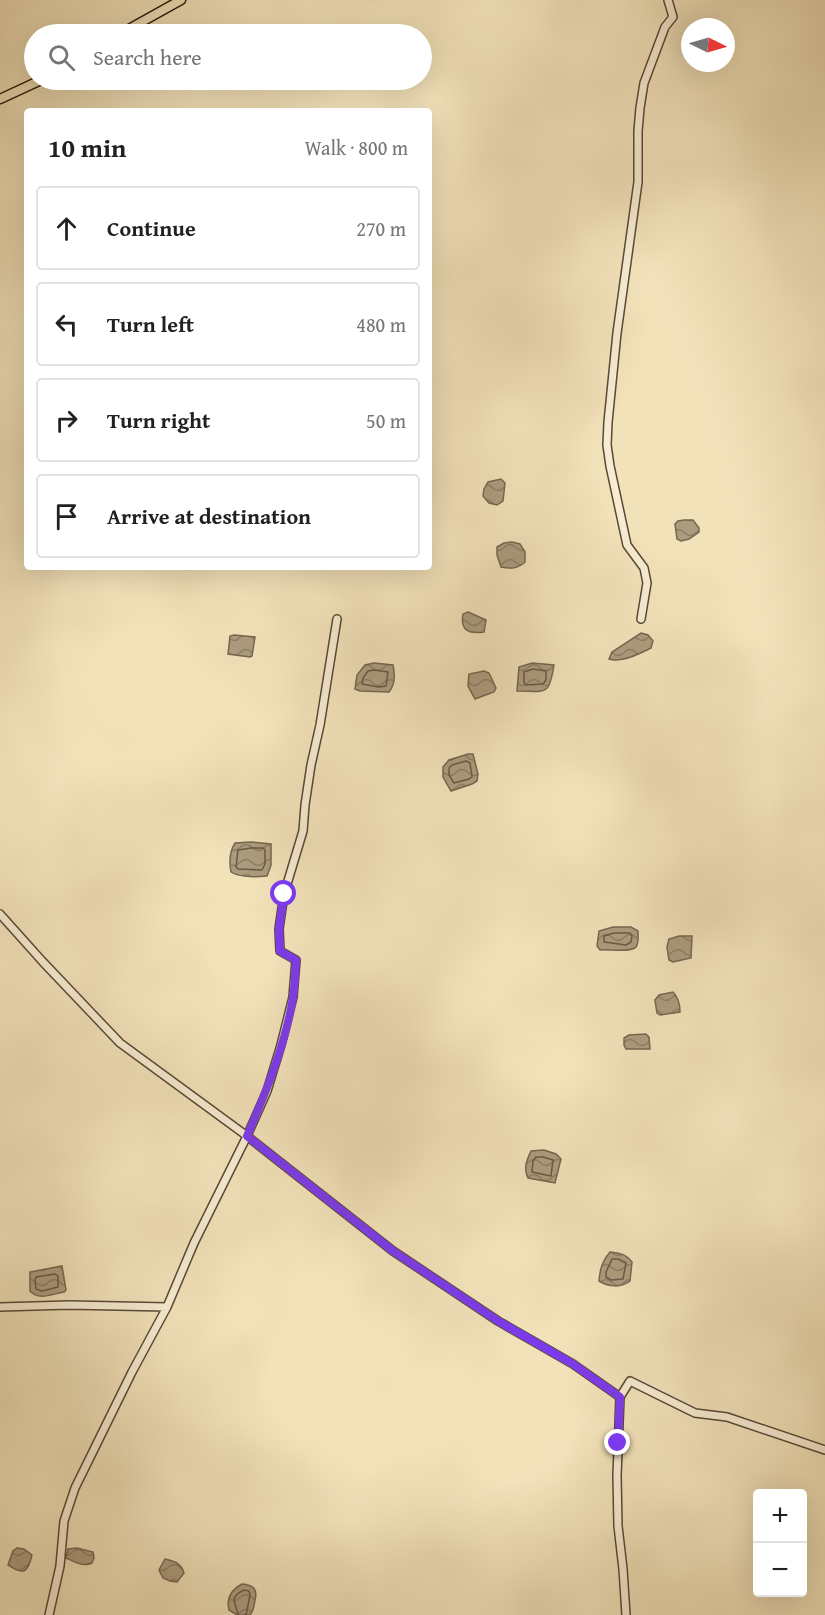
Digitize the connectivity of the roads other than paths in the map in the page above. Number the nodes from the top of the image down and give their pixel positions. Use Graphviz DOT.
graph roads {
  1 [pos="181,0"];
  2 [pos="668,0"];
  3 [pos="138,24"];
  4 [pos="24,88"];
  5 [pos="0,99"];
  6 [pos="337,619"];
  7 [pos="641,619"];
  8 [pos="0,914"];
  9 [pos="247,1136"];
  10 [pos="0,1307"];
  11 [pos="167,1307"];
  12 [pos="620,1397"];
  13 [pos="825,1450"];
  14 [pos="50,1615"];
  15 [pos="626,1615"];
  1 -- 3 [label="main road"];
  2 -- 7 [label="street"];
  4 -- 5 [label="main road"];
  6 -- 9 [label="street"];
  8 -- 9 [label="street"];
  9 -- 11 [label="street"];
  9 -- 12 [label="street"];
  10 -- 11 [label="street"];
  11 -- 14 [label="street"];
  12 -- 13 [label="street"];
  12 -- 15 [label="street"];
}
